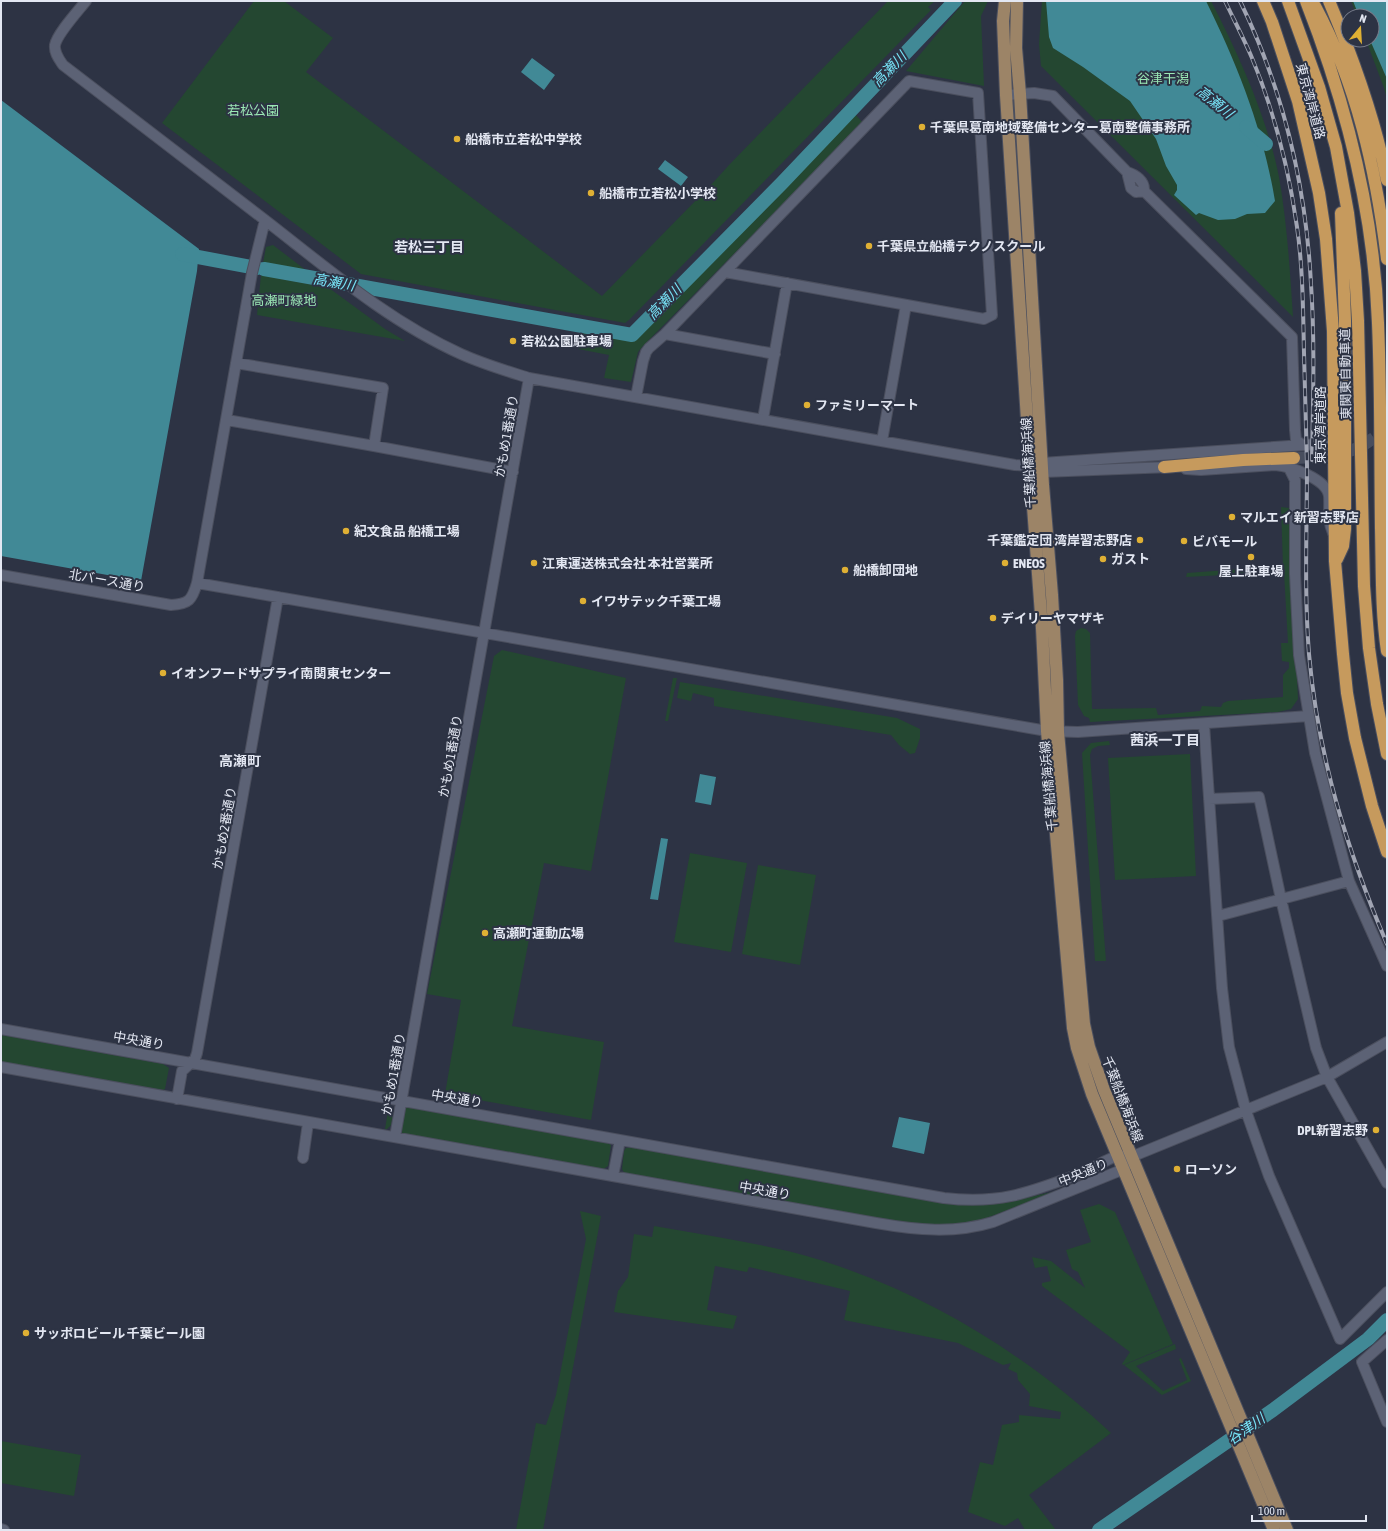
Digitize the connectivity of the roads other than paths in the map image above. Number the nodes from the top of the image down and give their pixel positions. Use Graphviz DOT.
graph roads {
  1 [pos="86,1"];
  2 [pos="1005,1"];
  3 [pos="1017,1"];
  4 [pos="1263,1"];
  5 [pos="1288,1"];
  6 [pos="1306,1"];
  7 [pos="1312,1"];
  8 [pos="1329,1"];
  9 [pos="1318,87"];
  10 [pos="1020,94"];
  11 [pos="1006,95"];
  12 [pos="1387,180"];
  13 [pos="265,220"];
  14 [pos="1387,258"];
  15 [pos="725,272"];
  16 [pos="787,283"];
  17 [pos="906,305"];
  18 [pos="665,334"];
  19 [pos="774,354"];
  20 [pos="236,363"];
  21 [pos="529,378"];
  22 [pos="636,397"];
  23 [pos="1345,418"];
  24 [pos="763,419"];
  25 [pos="227,420"];
  26 [pos="1295,430"];
  27 [pos="882,441"];
  28 [pos="1334,443"];
  29 [pos="1301,444"];
  30 [pos="374,446"];
  31 [pos="1282,446"];
  32 [pos="1292,463"];
  33 [pos="1030,466"];
  34 [pos="1164,467"];
  35 [pos="1043,468"];
  36 [pos="513,472"];
  37 [pos="1309,476"];
  38 [pos="1295,499"];
  39 [pos="1334,535"];
  40 [pos="1335,561"];
  41 [pos="1,575"];
  42 [pos="197,583"];
  43 [pos="278,597"];
  44 [pos="485,633"];
  45 [pos="1387,651"];
  46 [pos="1309,716"];
  47 [pos="1204,724"];
  48 [pos="1052,731"];
  49 [pos="1387,754"];
  50 [pos="1209,799"];
  51 [pos="1387,852"];
  52 [pos="1349,881"];
  53 [pos="1281,899"];
  54 [pos="1218,916"];
  55 [pos="1387,966"];
  56 [pos="1,1029"];
  57 [pos="1387,1042"];
  58 [pos="191,1063"];
  59 [pos="1,1067"];
  60 [pos="1327,1077"];
  61 [pos="177,1099"];
  62 [pos="401,1101"];
  63 [pos="1246,1111"];
  64 [pos="308,1123"];
  65 [pos="395,1137"];
  66 [pos="620,1140"];
  67 [pos="1118,1156"];
  68 [pos="1130,1157"];
  69 [pos="303,1158"];
  70 [pos="1124,1169"];
  71 [pos="613,1176"];
  72 [pos="1387,1183"];
  73 [pos="1387,1292"];
  74 [pos="1387,1340"];
  75 [pos="1235,1421"];
  76 [pos="1387,1422"];
  77 [pos="1241,1435"];
  78 [pos="1274,1530"];
  79 [pos="1287,1530"];
  1 -- 13 [label="street"];
  2 -- 11 [label="main road, 千葉船橋海浜線"];
  3 -- 10 [label="main road, 千葉船橋海浜線"];
  4 -- 28 [label="highway, 東京湾岸道路"];
  5 -- 9 [label="highway, 東関東自動車道"];
  6 -- 45 [label="highway"];
  7 -- 14 [label="highway"];
  8 -- 12 [label="highway"];
  9 -- 23 [label="highway"];
  9 -- 49 [label="highway, 東関東自動車道"];
  10 -- 11 [label="street"];
  10 -- 26 [label="street"];
  10 -- 35 [label="main road, 千葉船橋海浜線"];
  11 -- 33 [label="main road, 千葉船橋海浜線"];
  13 -- 20 [label="street"];
  13 -- 21 [label="street"];
  15 -- 16 [label="street"];
  15 -- 17 [label="street"];
  15 -- 18 [label="street"];
  16 -- 17 [label="street"];
  16 -- 19 [label="street"];
  17 -- 27 [label="street"];
  18 -- 19 [label="street"];
  18 -- 22 [label="street"];
  19 -- 24 [label="street"];
  20 -- 25 [label="street"];
  20 -- 30 [label="street"];
  21 -- 22 [label="street"];
  21 -- 36 [label="street, かもめ1番通り"];
  22 -- 24 [label="street"];
  23 -- 28 [label="highway"];
  23 -- 40 [label="highway"];
  24 -- 27 [label="street"];
  25 -- 30 [label="street"];
  25 -- 42 [label="street"];
  26 -- 29 [label="street"];
  26 -- 31 [label="street"];
  27 -- 33 [label="street"];
  28 -- 29 [label="street"];
  28 -- 39 [label="highway, 東京湾岸道路"];
  29 -- 31 [label="street"];
  30 -- 36 [label="street"];
  31 -- 35 [label="street"];
  32 -- 34 [label="highway"];
  32 -- 37 [label="street"];
  32 -- 38 [label="street"];
  33 -- 35 [label="street"];
  33 -- 48 [label="main road, 千葉船橋海浜線"];
  34 -- 35 [label="street"];
  35 -- 48 [label="main road, 千葉船橋海浜線"];
  36 -- 44 [label="street, かもめ1番通り"];
  37 -- 38 [label="street"];
  37 -- 39 [label="street"];
  38 -- 46 [label="street"];
  39 -- 40 [label="highway, 東京湾岸道路"];
  40 -- 51 [label="highway, 東京湾岸道路"];
  41 -- 42 [label="street, 北バース通り"];
  42 -- 43 [label="street"];
  43 -- 44 [label="street"];
  43 -- 58 [label="street, かもめ2番通り"];
  44 -- 48 [label="street"];
  44 -- 62 [label="street, かもめ1番通り"];
  46 -- 47 [label="street"];
  46 -- 52 [label="street"];
  47 -- 48 [label="street"];
  47 -- 50 [label="street"];
  48 -- 67 [label="main road, 千葉船橋海浜線"];
  48 -- 68 [label="main road, 千葉船橋海浜線"];
  50 -- 53 [label="street"];
  50 -- 54 [label="street"];
  52 -- 53 [label="street"];
  52 -- 55 [label="street"];
  53 -- 54 [label="street"];
  53 -- 60 [label="street"];
  54 -- 63 [label="street"];
  56 -- 58 [label="street, 中央通り"];
  57 -- 60 [label="street"];
  58 -- 61 [label="street, かもめ2番通り"];
  58 -- 62 [label="street, 中央通り"];
  59 -- 61 [label="street, 中央通り"];
  60 -- 63 [label="street"];
  60 -- 72 [label="street"];
  61 -- 64 [label="street, 中央通り"];
  62 -- 65 [label="street, かもめ1番通り"];
  62 -- 66 [label="street, 中央通り"];
  63 -- 68 [label="street"];
  63 -- 73 [label="street"];
  64 -- 65 [label="street, 中央通り"];
  64 -- 69 [label="street"];
  65 -- 71 [label="street, 中央通り"];
  66 -- 67 [label="street, 中央通り"];
  66 -- 71 [label="street"];
  67 -- 68 [label="street, 中央通り"];
  67 -- 70 [label="main road, 千葉船橋海浜線"];
  68 -- 70 [label="street, 中央通り"];
  68 -- 75 [label="main road, 千葉船橋海浜線"];
  70 -- 71 [label="street, 中央通り"];
  70 -- 75 [label="main road, 千葉船橋海浜線"];
  74 -- 76 [label="street"];
  75 -- 77 [label="main road, 千葉船橋海浜線"];
  77 -- 78 [label="main road, 千葉船橋海浜線"];
  77 -- 79 [label="main road, 千葉船橋海浜線"];
}
